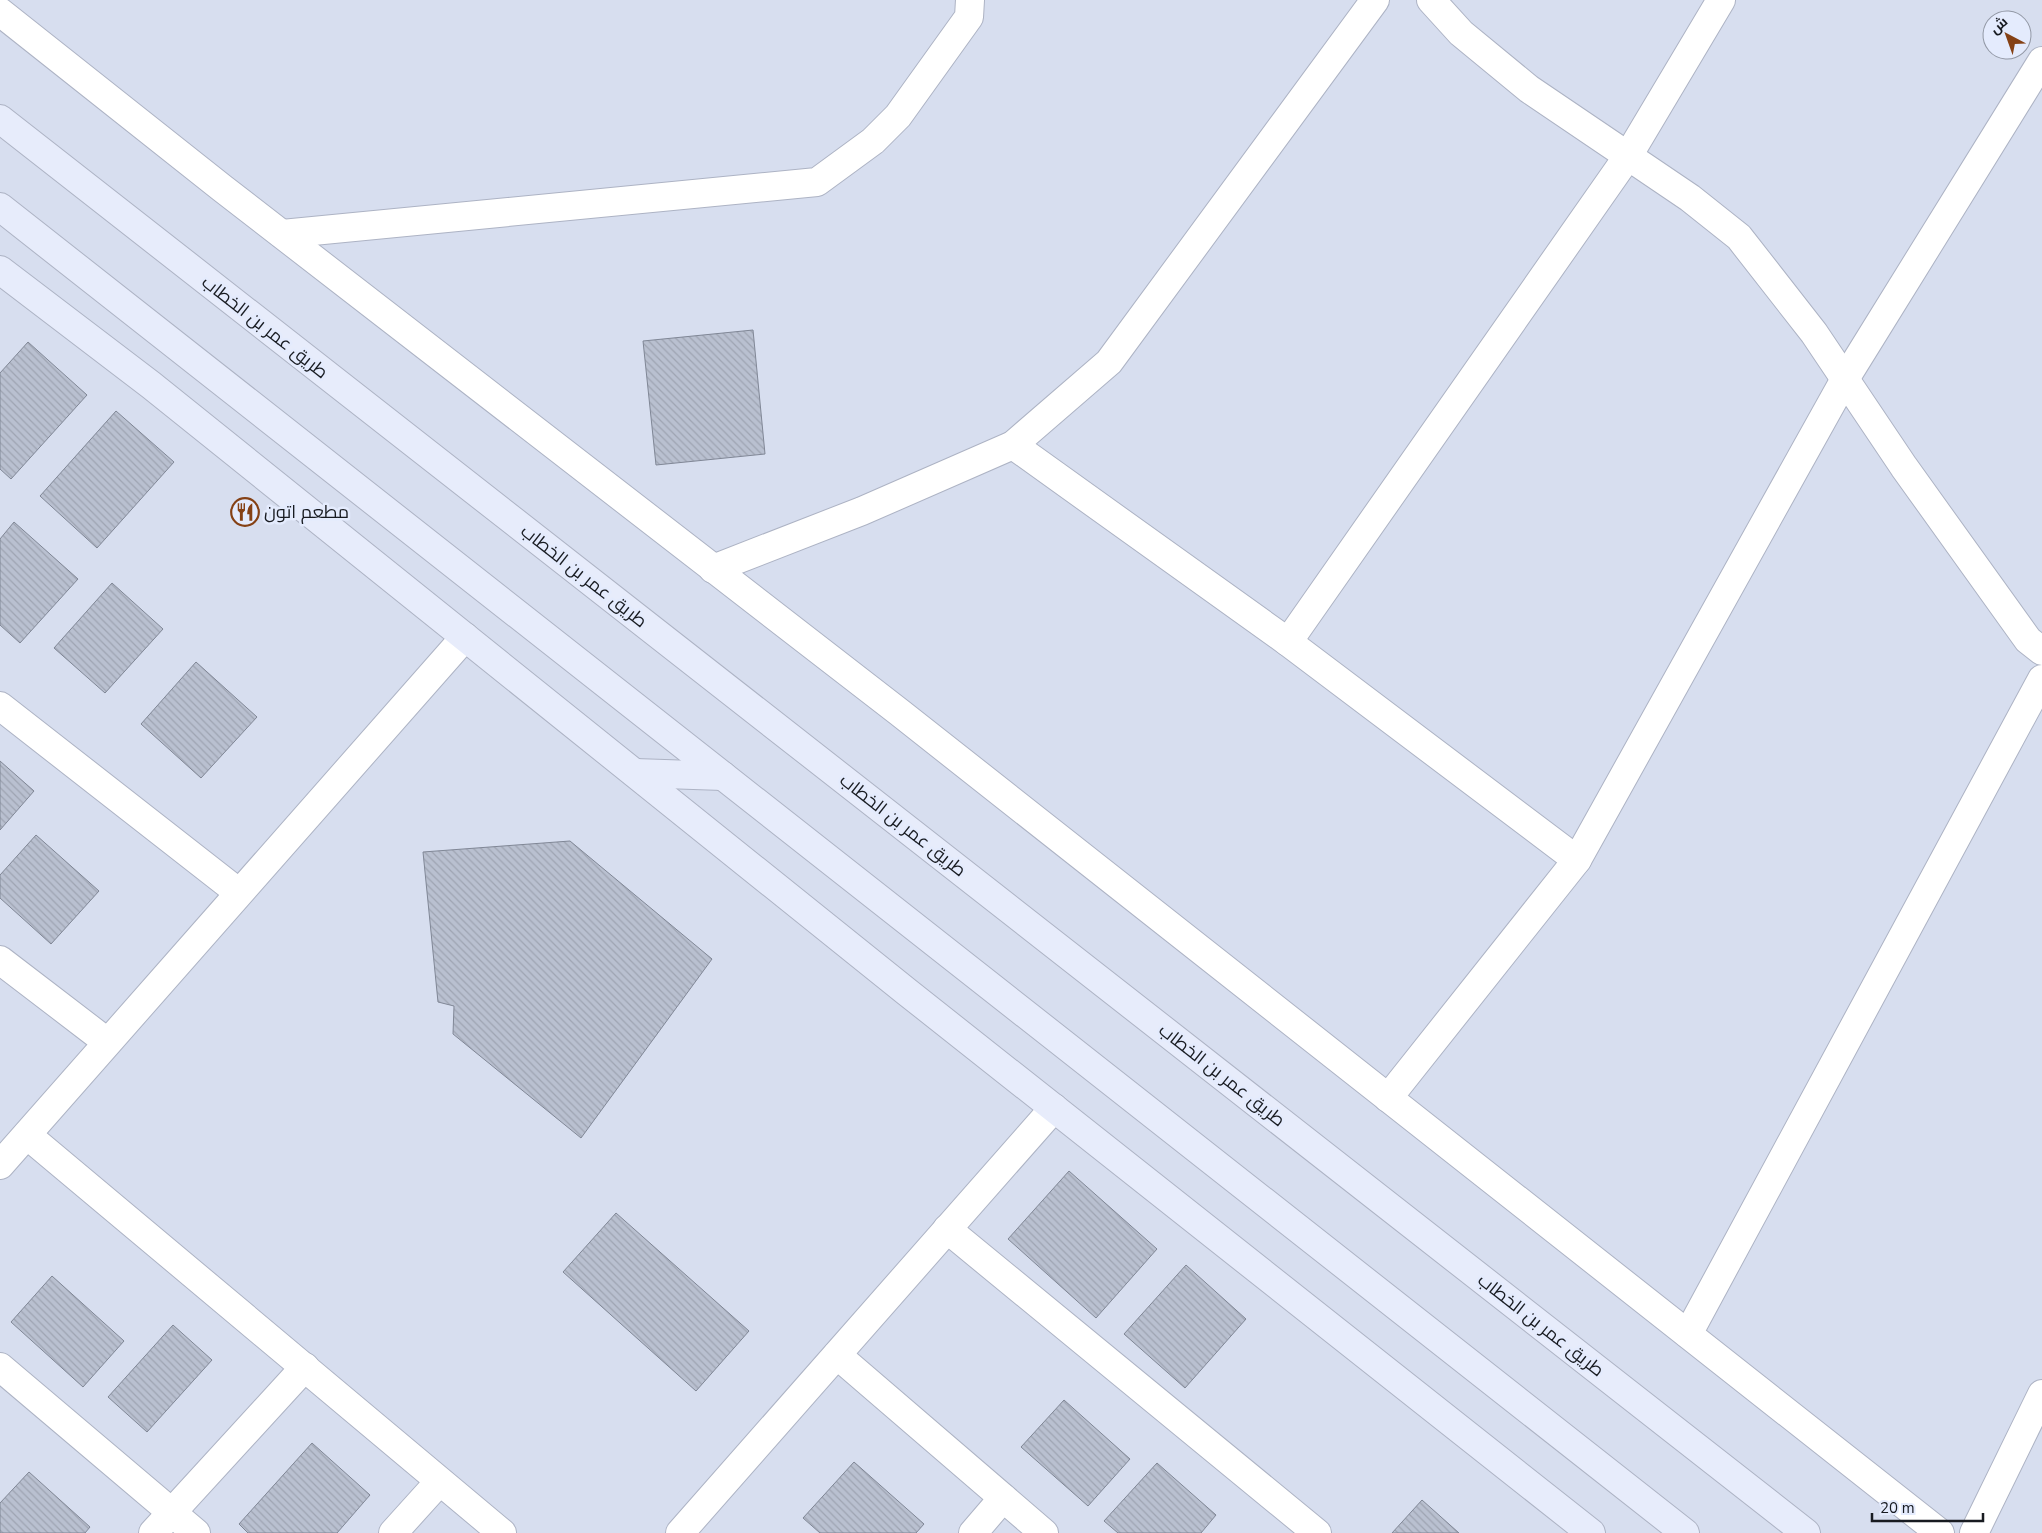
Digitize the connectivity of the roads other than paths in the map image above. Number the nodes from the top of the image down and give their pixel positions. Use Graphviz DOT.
graph roads {
  1 [pos="970,0"];
  2 [pos="1375,0"];
  3 [pos="1430,0"];
  4 [pos="1721,0"];
  5 [pos="0,12"];
  6 [pos="2042,61"];
  7 [pos="0,119"];
  8 [pos="1628,156"];
  9 [pos="0,207"];
  10 [pos="282,234"];
  11 [pos="0,270"];
  12 [pos="1845,379"];
  13 [pos="1013,446"];
  14 [pos="713,569"];
  15 [pos="464,637"];
  16 [pos="1288,642"];
  17 [pos="2042,651"];
  18 [pos="2042,679"];
  19 [pos="0,706"];
  20 [pos="635,774"];
  21 [pos="722,776"];
  22 [pos="1577,860"];
  23 [pos="238,892"];
  24 [pos="0,960"];
  25 [pos="107,1042"];
  26 [pos="1388,1098"];
  27 [pos="1054,1108"];
  28 [pos="27,1135"];
  29 [pos="0,1165"];
  30 [pos="947,1230"];
  31 [pos="1688,1334"];
  32 [pos="837,1356"];
  33 [pos="0,1367"];
  34 [pos="305,1367"];
  35 [pos="2042,1394"];
  36 [pos="439,1482"];
  37 [pos="1003,1498"];
  38 [pos="171,1512"];
  39 [pos="153,1533"];
  40 [pos="196,1533"];
  41 [pos="393,1533"];
  42 [pos="502,1533"];
  43 [pos="680,1533"];
  44 [pos="973,1533"];
  45 [pos="1044,1533"];
  46 [pos="1317,1533"];
  47 [pos="1590,1533"];
  48 [pos="1685,1533"];
  49 [pos="1806,1533"];
  50 [pos="1940,1533"];
  51 [pos="1974,1533"];
  1 -- 10 [label="street"];
  2 -- 13 [label="street"];
  3 -- 8 [label="street"];
  4 -- 8 [label="street"];
  5 -- 10 [label="street"];
  6 -- 12 [label="street"];
  7 -- 49 [label="main road, طريق عمر بن الخطاب"];
  8 -- 12 [label="street"];
  8 -- 16 [label="street"];
  9 -- 21 [label="main road"];
  10 -- 14 [label="street"];
  11 -- 15 [label="main road"];
  12 -- 17 [label="street"];
  12 -- 22 [label="street"];
  13 -- 14 [label="street"];
  13 -- 16 [label="street"];
  14 -- 26 [label="street"];
  15 -- 20 [label="main road"];
  15 -- 23 [label="street"];
  16 -- 22 [label="street"];
  18 -- 31 [label="street"];
  19 -- 23 [label="street"];
  20 -- 21 [label="main road"];
  20 -- 27 [label="main road"];
  21 -- 48 [label="main road"];
  22 -- 26 [label="street"];
  23 -- 25 [label="street"];
  24 -- 25 [label="street"];
  25 -- 28 [label="street"];
  26 -- 31 [label="street"];
  27 -- 30 [label="street"];
  27 -- 47 [label="main road"];
  28 -- 29 [label="street"];
  28 -- 34 [label="street"];
  30 -- 32 [label="street"];
  30 -- 46 [label="street"];
  31 -- 50 [label="street"];
  32 -- 37 [label="street"];
  32 -- 43 [label="street"];
  33 -- 38 [label="street"];
  34 -- 36 [label="street"];
  34 -- 38 [label="street"];
  35 -- 51 [label="street"];
  36 -- 41 [label="street"];
  36 -- 42 [label="street"];
  37 -- 44 [label="street"];
  37 -- 45 [label="street"];
  38 -- 39 [label="street"];
  38 -- 40 [label="street"];
}
